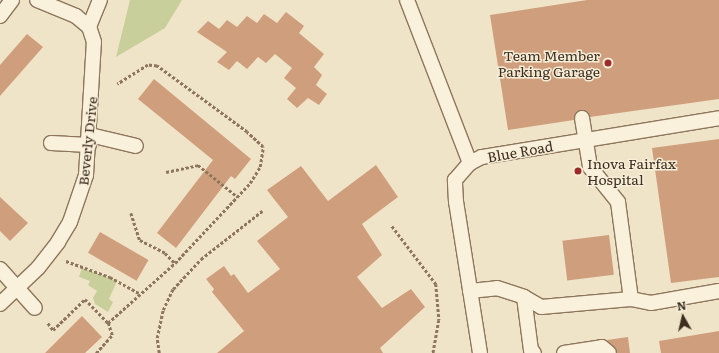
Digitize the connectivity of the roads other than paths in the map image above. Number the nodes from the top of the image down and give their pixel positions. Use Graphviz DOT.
graph roads {
  1 [pos="12,0"];
  2 [pos="37,0"];
  3 [pos="100,0"];
  4 [pos="407,0"];
  5 [pos="0,16"];
  6 [pos="89,27"];
  7 [pos="582,118"];
  8 [pos="719,118"];
  9 [pos="586,139"];
  10 [pos="90,140"];
  11 [pos="52,142"];
  12 [pos="136,146"];
  13 [pos="470,164"];
  14 [pos="0,269"];
  15 [pos="17,288"];
  16 [pos="470,291"];
  17 [pos="719,291"];
  18 [pos="524,298"];
  19 [pos="631,299"];
  20 [pos="0,304"];
  21 [pos="35,308"];
  22 [pos="480,353"];
  23 [pos="534,353"];
  24 [pos="564,353"];
  25 [pos="609,353"];
  1 -- 5 [label="street"];
  2 -- 6 [label="street"];
  3 -- 6 [label="street"];
  4 -- 13 [label="street"];
  6 -- 10 [label="street, Beverly Drive"];
  7 -- 9 [label="street"];
  8 -- 9 [label="street, Blue Road"];
  9 -- 13 [label="street, Blue Road"];
  9 -- 19 [label="street"];
  10 -- 11 [label="street"];
  10 -- 12 [label="street"];
  10 -- 15 [label="street, Beverly Drive"];
  13 -- 16 [label="street, Blue Road"];
  14 -- 15 [label="street"];
  15 -- 20 [label="street, Beverly Drive"];
  15 -- 21 [label="street"];
  16 -- 18 [label="street"];
  16 -- 22 [label="street, Blue Road"];
  17 -- 19 [label="street"];
  18 -- 19 [label="street"];
  18 -- 23 [label="street"];
  24 -- 25 [label="street"];
}
